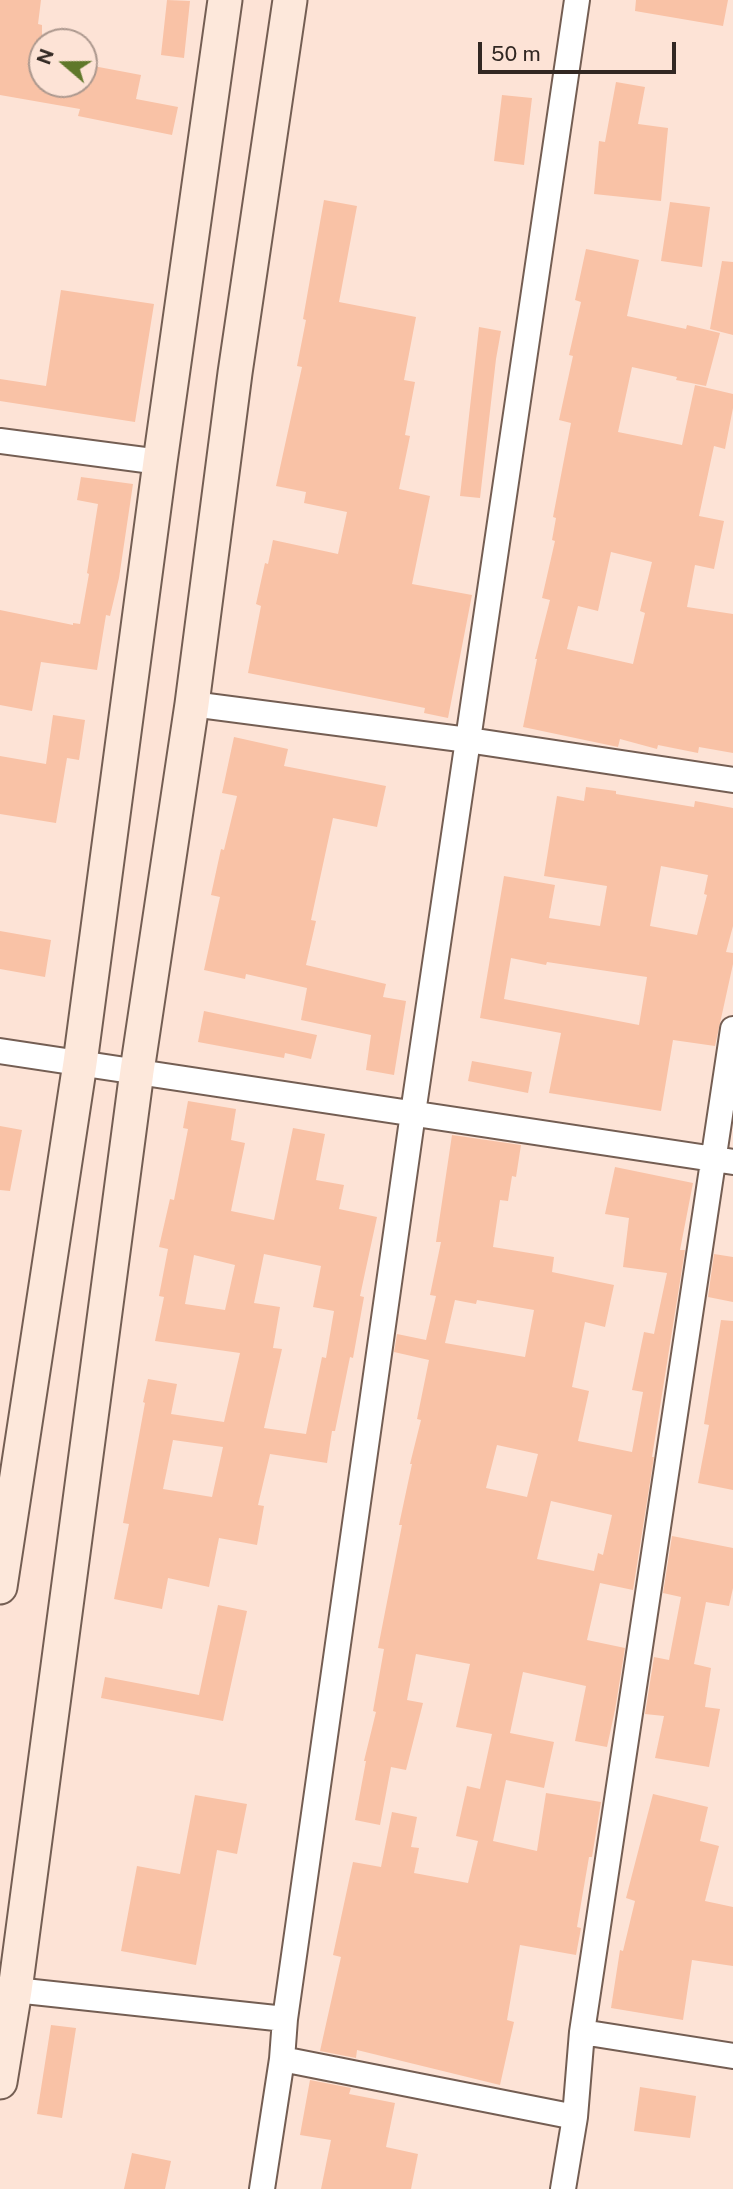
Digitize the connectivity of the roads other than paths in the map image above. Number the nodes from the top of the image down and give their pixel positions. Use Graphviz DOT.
graph roads {
  1 [pos="225,0"];
  2 [pos="289,0"];
  3 [pos="577,0"];
  4 [pos="0,441"];
  5 [pos="160,462"];
  6 [pos="192,704"];
  7 [pos="468,740"];
  8 [pos="733,780"];
  9 [pos="733,1029"];
  10 [pos="0,1051"];
  11 [pos="80,1063"];
  12 [pos="137,1072"];
  13 [pos="413,1113"];
  14 [pos="723,1160"];
  15 [pos="0,1587"];
  16 [pos="15,1990"];
  17 [pos="285,2019"];
  18 [pos="582,2032"];
  19 [pos="733,2056"];
  20 [pos="282,2059"];
  21 [pos="0,2082"];
  22 [pos="575,2117"];
  23 [pos="262,2189"];
  24 [pos="563,2189"];
  1 -- 5 [label="main road"];
  2 -- 6 [label="main road"];
  3 -- 7 [label="street"];
  4 -- 5 [label="street"];
  5 -- 11 [label="main road"];
  6 -- 7 [label="street"];
  6 -- 12 [label="main road"];
  7 -- 8 [label="street"];
  7 -- 13 [label="street"];
  9 -- 14 [label="street"];
  10 -- 11 [label="street"];
  11 -- 12 [label="street"];
  11 -- 15 [label="main road"];
  12 -- 13 [label="street"];
  12 -- 16 [label="main road"];
  13 -- 14 [label="street"];
  13 -- 17 [label="street"];
  14 -- 18 [label="street"];
  16 -- 17 [label="street"];
  16 -- 21 [label="main road"];
  17 -- 20 [label="street"];
  18 -- 19 [label="street"];
  18 -- 22 [label="street"];
  20 -- 22 [label="street"];
  20 -- 23 [label="street"];
  22 -- 24 [label="street"];
}
